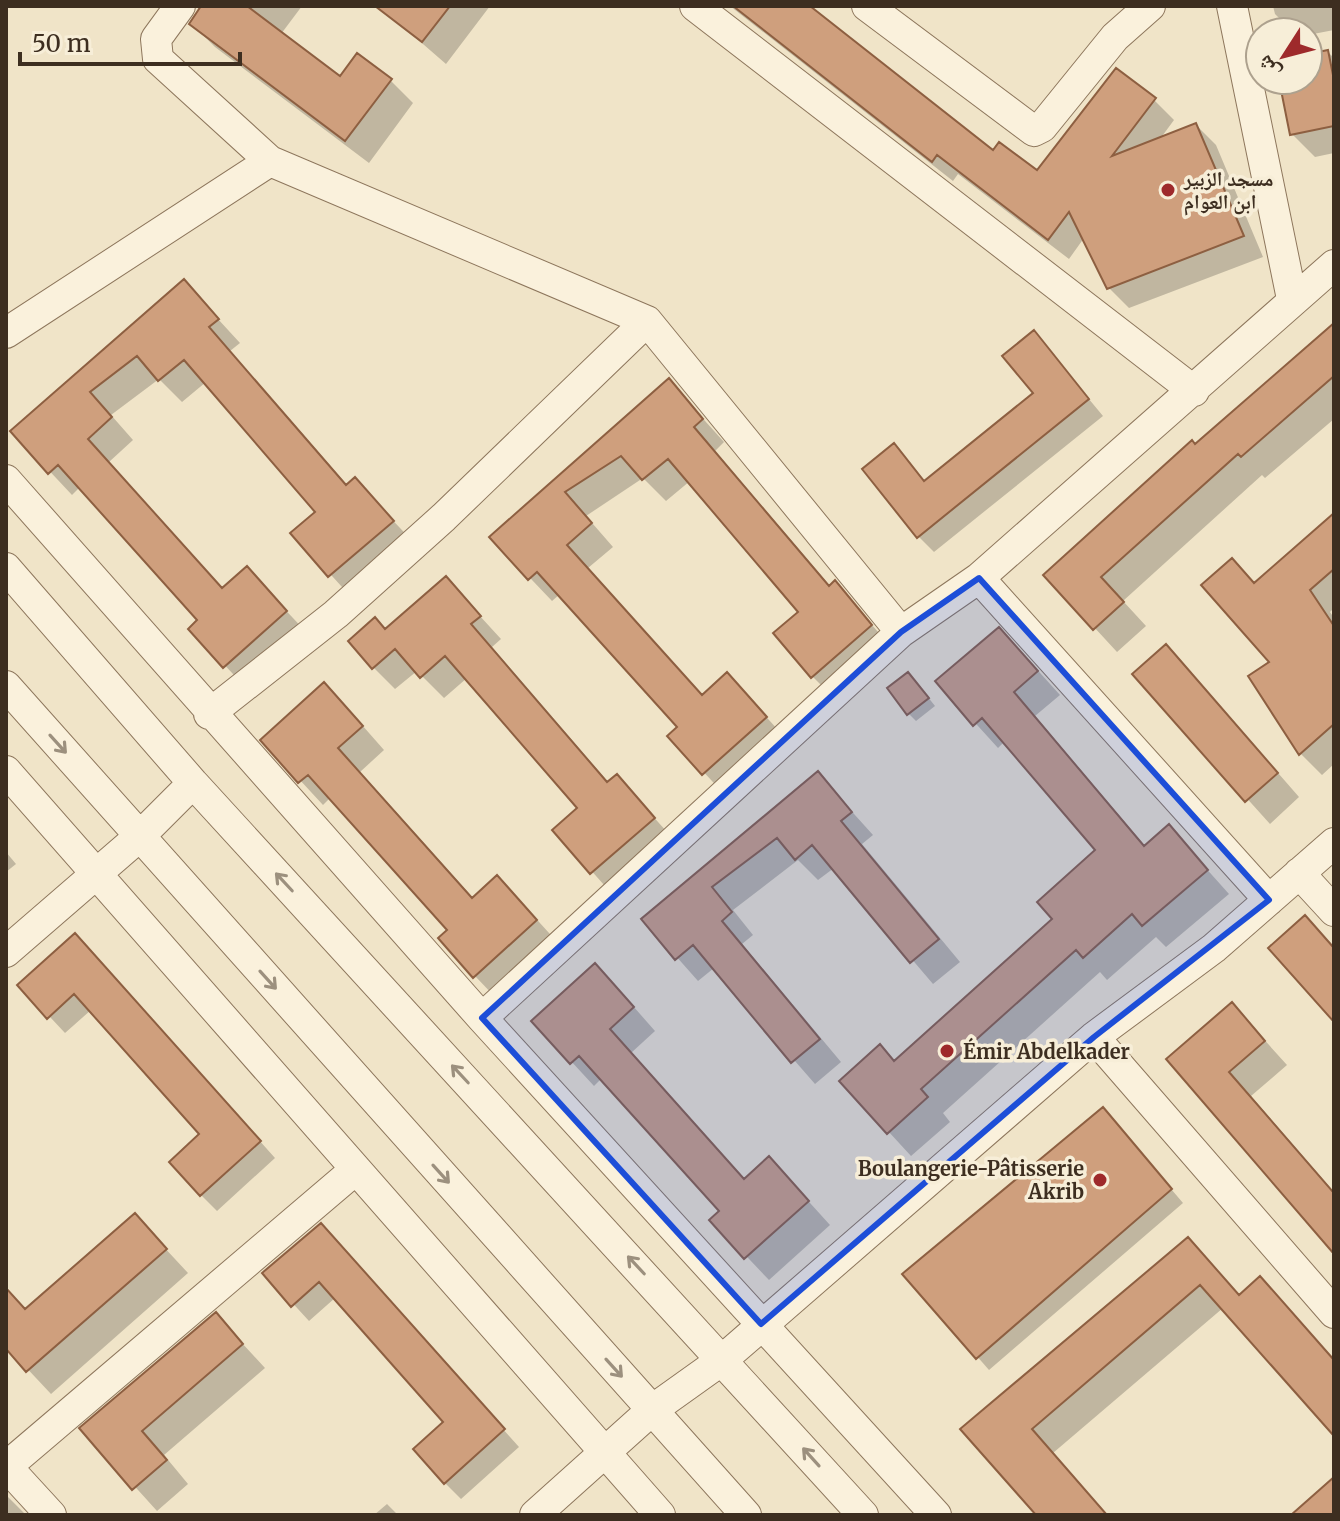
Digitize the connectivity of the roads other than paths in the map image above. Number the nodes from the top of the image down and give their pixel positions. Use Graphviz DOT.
graph roads {
  1 [pos="180,6"];
  2 [pos="695,6"];
  3 [pos="867,6"];
  4 [pos="1150,6"];
  5 [pos="1232,6"];
  6 [pos="270,161"];
  7 [pos="1334,265"];
  8 [pos="1292,299"];
  9 [pos="647,321"];
  10 [pos="6,333"];
  11 [pos="1194,391"];
  12 [pos="6,480"];
  13 [pos="6,568"];
  14 [pos="979,578"];
  15 [pos="901,632"];
  16 [pos="6,686"];
  17 [pos="209,714"];
  18 [pos="6,771"];
  19 [pos="193,783"];
  20 [pos="140,836"];
  21 [pos="1334,843"];
  22 [pos="95,873"];
  23 [pos="1299,873"];
  24 [pos="1269,900"];
  25 [pos="1334,911"];
  26 [pos="6,952"];
  27 [pos="482,1018"];
  28 [pos="1094,1037"];
  29 [pos="355,1170"];
  30 [pos="1334,1313"];
  31 [pos="761,1324"];
  32 [pos="722,1360"];
  33 [pos="652,1410"];
  34 [pos="605,1453"];
  35 [pos="6,1467"];
  36 [pos="51,1515"];
  37 [pos="535,1515"];
  38 [pos="660,1515"];
  39 [pos="746,1515"];
  40 [pos="863,1515"];
  41 [pos="936,1515"];
  1 -- 6 [label="street"];
  2 -- 11 [label="street"];
  3 -- 4 [label="street"];
  5 -- 8 [label="street"];
  6 -- 9 [label="street"];
  6 -- 10 [label="street"];
  7 -- 8 [label="street"];
  8 -- 11 [label="street"];
  9 -- 15 [label="street"];
  9 -- 17 [label="street"];
  11 -- 14 [label="street"];
  12 -- 17 [label="street"];
  13 -- 19 [label="street"];
  14 -- 15 [label="street"];
  14 -- 24 [label="street"];
  15 -- 27 [label="street"];
  16 -- 20 [label="street, one-way"];
  17 -- 27 [label="street"];
  18 -- 22 [label="street"];
  19 -- 20 [label="street"];
  32 -- 19 [label="street, one-way"];
  20 -- 22 [label="street"];
  20 -- 33 [label="street, one-way"];
  21 -- 23 [label="street"];
  22 -- 26 [label="street"];
  22 -- 29 [label="street"];
  23 -- 24 [label="street"];
  23 -- 25 [label="street"];
  24 -- 28 [label="street"];
  27 -- 31 [label="street"];
  28 -- 30 [label="street"];
  28 -- 31 [label="street"];
  29 -- 34 [label="street"];
  29 -- 35 [label="street"];
  31 -- 32 [label="street"];
  31 -- 41 [label="street"];
  32 -- 33 [label="street"];
  40 -- 32 [label="street, one-way"];
  33 -- 34 [label="street"];
  33 -- 39 [label="street"];
  34 -- 37 [label="street"];
  34 -- 38 [label="street"];
  35 -- 36 [label="street"];
}
